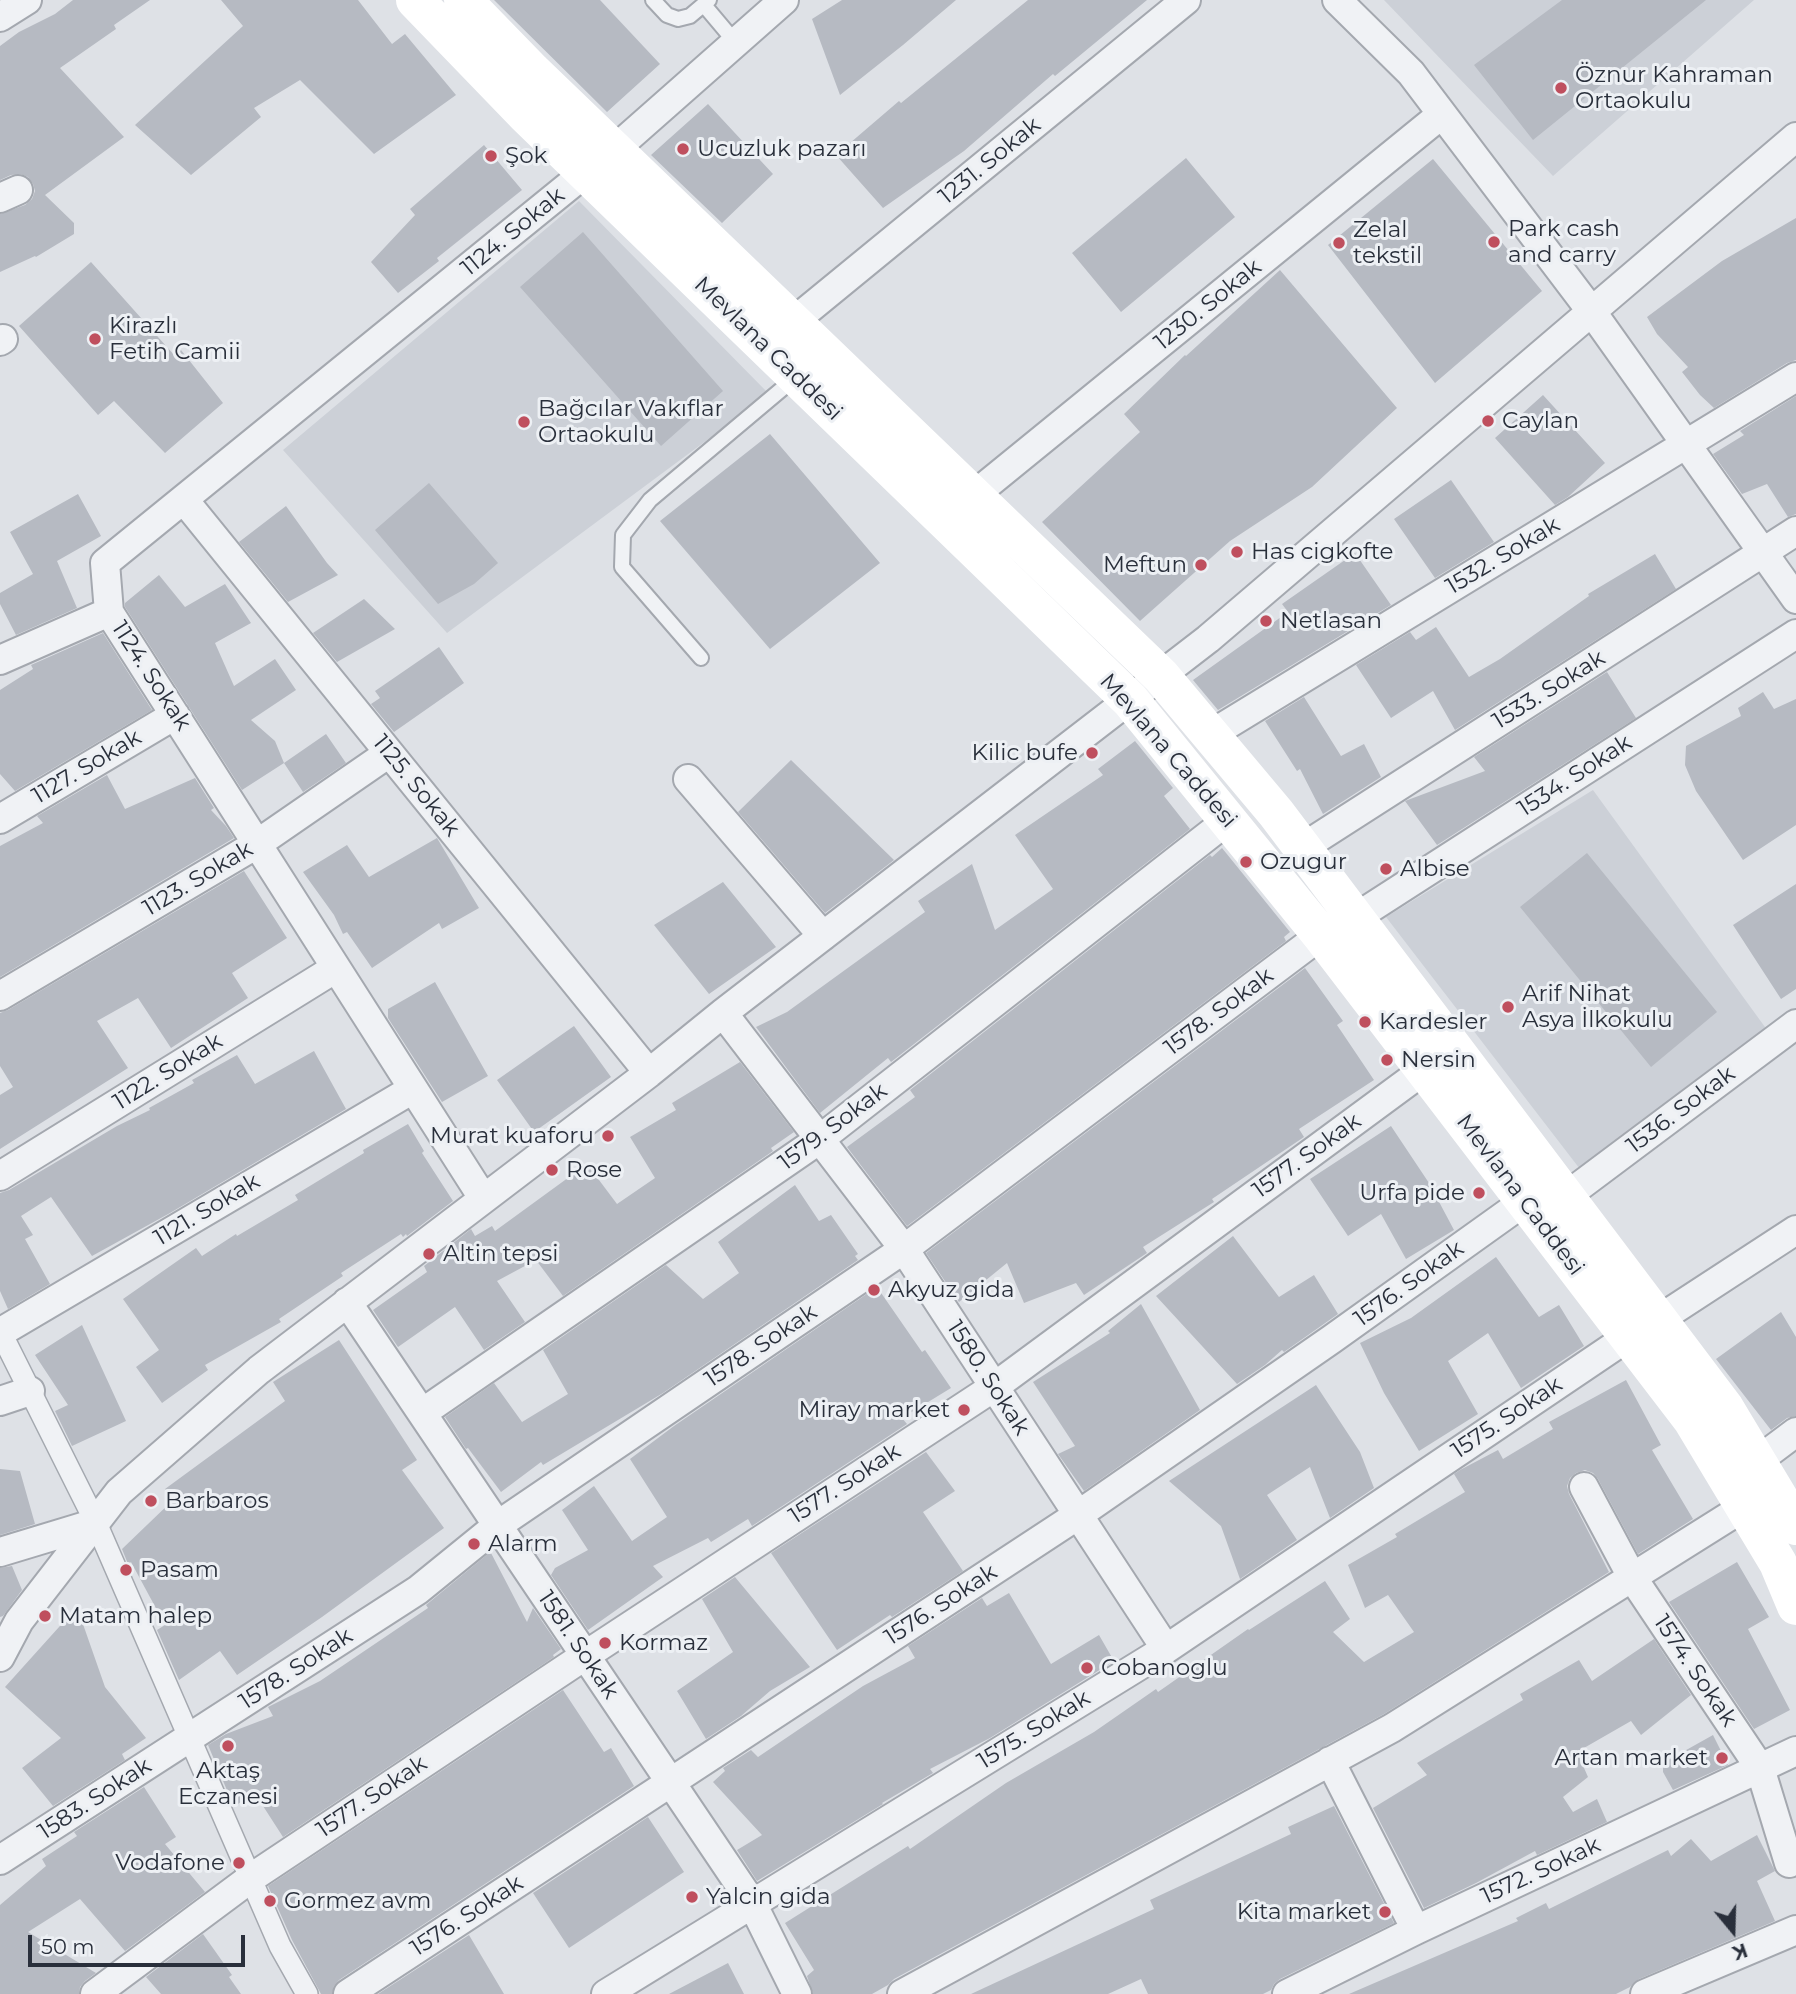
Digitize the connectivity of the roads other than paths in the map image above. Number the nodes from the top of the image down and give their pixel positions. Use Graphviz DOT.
graph roads {
  1 [pos="27,0"];
  2 [pos="415,0"];
  3 [pos="463,0"];
  4 [pos="653,0"];
  5 [pos="784,0"];
  6 [pos="1186,0"];
  7 [pos="1337,0"];
  8 [pos="707,2"];
  9 [pos="0,17"];
  10 [pos="736,43"];
  11 [pos="1442,114"];
  12 [pos="1796,137"];
  13 [pos="600,161"];
  14 [pos="1592,312"];
  15 [pos="793,322"];
  16 [pos="796,377"];
  17 [pos="1796,377"];
  18 [pos="1686,444"];
  19 [pos="973,496"];
  20 [pos="184,500"];
  21 [pos="1796,531"];
  22 [pos="1764,554"];
  23 [pos="1796,599"];
  24 [pos="109,612"];
  25 [pos="1796,634"];
  26 [pos="701,658"];
  27 [pos="0,660"];
  28 [pos="1161,676"];
  29 [pos="1130,700"];
  30 [pos="175,715"];
  31 [pos="1210,735"];
  32 [pos="389,753"];
  33 [pos="688,779"];
  34 [pos="0,819"];
  35 [pos="1228,820"];
  36 [pos="257,844"];
  37 [pos="1302,848"];
  38 [pos="1355,918"];
  39 [pos="1321,935"];
  40 [pos="823,936"];
  41 [pos="336,968"];
  42 [pos="0,996"];
  43 [pos="723,1013"];
  44 [pos="1796,1024"];
  45 [pos="1424,1070"];
  46 [pos="649,1073"];
  47 [pos="413,1088"];
  48 [pos="820,1139"];
  49 [pos="0,1176"];
  50 [pos="1566,1197"];
  51 [pos="483,1198"];
  52 [pos="1525,1201"];
  53 [pos="1796,1230"];
  54 [pos="904,1249"];
  55 [pos="348,1302"];
  56 [pos="1643,1329"];
  57 [pos="0,1332"];
  58 [pos="994,1387"];
  59 [pos="30,1391"];
  60 [pos="0,1401"];
  61 [pos="422,1413"];
  62 [pos="1796,1432"];
  63 [pos="1756,1462"];
  64 [pos="1584,1487"];
  65 [pos="1744,1507"];
  66 [pos="1078,1515"];
  67 [pos="96,1523"];
  68 [pos="498,1525"];
  69 [pos="1796,1526"];
  70 [pos="0,1552"];
  71 [pos="1632,1577"];
  72 [pos="1796,1606"];
  73 [pos="1166,1649"];
  74 [pos="586,1655"];
  75 [pos="0,1657"];
  76 [pos="190,1738"];
  77 [pos="1796,1751"];
  78 [pos="1330,1761"];
  79 [pos="1760,1768"];
  80 [pos="671,1782"];
  81 [pos="0,1860"];
  82 [pos="1789,1863"];
  83 [pos="251,1878"];
  84 [pos="752,1903"];
  85 [pos="1416,1930"];
  86 [pos="1796,1930"];
  87 [pos="94,1994"];
  88 [pos="307,1994"];
  89 [pos="348,1994"];
  90 [pos="606,1994"];
  91 [pos="797,1994"];
  92 [pos="902,1994"];
  93 [pos="1287,1994"];
  94 [pos="1645,1994"];
  1 -- 9 [label="street"];
  2 -- 13 [label="main road, Mevlana Caddesi"];
  3 -- 13 [label="main road, Mevlana Caddesi"];
  4 -- 8 [label="lane"];
  5 -- 10 [label="street, 1124. Sokak"];
  6 -- 15 [label="street, 1231. Sokak"];
  7 -- 11 [label="street"];
  8 -- 10 [label="lane"];
  10 -- 13 [label="street, 1124. Sokak"];
  11 -- 14 [label="street"];
  11 -- 19 [label="street, 1230. Sokak"];
  12 -- 14 [label="street"];
  13 -- 15 [label="main road, Mevlana Caddesi"];
  13 -- 16 [label="main road, Mevlana Caddesi"];
  13 -- 20 [label="street, 1124. Sokak"];
  14 -- 18 [label="street"];
  14 -- 28 [label="street"];
  15 -- 19 [label="main road, Mevlana Caddesi"];
  16 -- 26 [label="lane"];
  16 -- 29 [label="main road, Mevlana Caddesi"];
  17 -- 18 [label="street, 1532. Sokak"];
  18 -- 22 [label="street"];
  18 -- 31 [label="street, 1532. Sokak"];
  19 -- 28 [label="main road, Mevlana Caddesi"];
  20 -- 24 [label="street, 1124. Sokak"];
  20 -- 32 [label="street, 1125. Sokak"];
  21 -- 22 [label="street, 1533. Sokak"];
  22 -- 23 [label="street"];
  22 -- 37 [label="street, 1533. Sokak"];
  24 -- 27 [label="street"];
  24 -- 30 [label="street, 1124. Sokak"];
  25 -- 38 [label="street, 1534. Sokak"];
  28 -- 29 [label="street"];
  28 -- 31 [label="main road, Mevlana Caddesi"];
  29 -- 35 [label="main road, Mevlana Caddesi"];
  29 -- 40 [label="street"];
  30 -- 34 [label="street, 1127. Sokak"];
  30 -- 36 [label="street, 1124. Sokak"];
  31 -- 37 [label="main road, Mevlana Caddesi"];
  32 -- 36 [label="street, 1123. Sokak"];
  32 -- 46 [label="street, 1125. Sokak"];
  33 -- 40 [label="street"];
  35 -- 39 [label="main road, Mevlana Caddesi"];
  35 -- 48 [label="street, 1579. Sokak"];
  36 -- 41 [label="street, 1124. Sokak"];
  36 -- 42 [label="street, 1123. Sokak"];
  37 -- 38 [label="main road, Mevlana Caddesi"];
  38 -- 50 [label="main road, Mevlana Caddesi"];
  39 -- 45 [label="main road, Mevlana Caddesi"];
  39 -- 54 [label="street, 1578. Sokak"];
  40 -- 43 [label="street"];
  41 -- 47 [label="street, 1124. Sokak"];
  41 -- 49 [label="street, 1122. Sokak"];
  43 -- 46 [label="street"];
  43 -- 48 [label="street, 1580. Sokak"];
  44 -- 50 [label="street, 1536. Sokak"];
  45 -- 52 [label="main road, Mevlana Caddesi"];
  45 -- 58 [label="street, 1577. Sokak"];
  46 -- 51 [label="street"];
  47 -- 51 [label="street, 1124. Sokak"];
  47 -- 57 [label="street, 1121. Sokak"];
  48 -- 54 [label="street, 1580. Sokak"];
  48 -- 61 [label="street, 1579. Sokak"];
  50 -- 56 [label="main road, Mevlana Caddesi"];
  51 -- 55 [label="street"];
  52 -- 56 [label="main road, Mevlana Caddesi"];
  52 -- 66 [label="street, 1576. Sokak"];
  53 -- 56 [label="street, 1575. Sokak"];
  54 -- 58 [label="street, 1580. Sokak"];
  54 -- 68 [label="street, 1578. Sokak"];
  55 -- 61 [label="street, 1581. Sokak"];
  55 -- 67 [label="street"];
  56 -- 63 [label="main road, Mevlana Caddesi"];
  56 -- 65 [label="main road, Mevlana Caddesi"];
  56 -- 73 [label="street, 1575. Sokak"];
  57 -- 59 [label="street"];
  58 -- 66 [label="street, 1580. Sokak"];
  58 -- 74 [label="street, 1577. Sokak"];
  59 -- 60 [label="street"];
  59 -- 67 [label="street"];
  61 -- 68 [label="street, 1581. Sokak"];
  62 -- 63 [label="street"];
  63 -- 69 [label="main road, Mevlana Caddesi"];
  64 -- 71 [label="street, 1574. Sokak"];
  65 -- 71 [label="street"];
  65 -- 72 [label="main road, Mevlana Caddesi"];
  66 -- 73 [label="street, 1580. Sokak"];
  66 -- 80 [label="street, 1576. Sokak"];
  67 -- 70 [label="street"];
  67 -- 75 [label="street"];
  67 -- 76 [label="street"];
  68 -- 74 [label="street, 1581. Sokak"];
  68 -- 76 [label="street, 1578. Sokak"];
  71 -- 78 [label="street"];
  71 -- 79 [label="street, 1574. Sokak"];
  73 -- 84 [label="street, 1575. Sokak"];
  74 -- 80 [label="street, 1581. Sokak"];
  74 -- 83 [label="street, 1577. Sokak"];
  76 -- 81 [label="street, 1583. Sokak"];
  76 -- 83 [label="street"];
  77 -- 79 [label="street, 1572. Sokak"];
  78 -- 85 [label="street"];
  78 -- 92 [label="street"];
  79 -- 82 [label="street, 1574. Sokak"];
  79 -- 85 [label="street, 1572. Sokak"];
  80 -- 84 [label="street, 1581. Sokak"];
  80 -- 89 [label="street, 1576. Sokak"];
  83 -- 87 [label="street, 1577. Sokak"];
  83 -- 88 [label="street"];
  84 -- 90 [label="street, 1575. Sokak"];
  84 -- 91 [label="street, 1581. Sokak"];
  85 -- 93 [label="street, 1572. Sokak"];
  86 -- 94 [label="street"];
}
